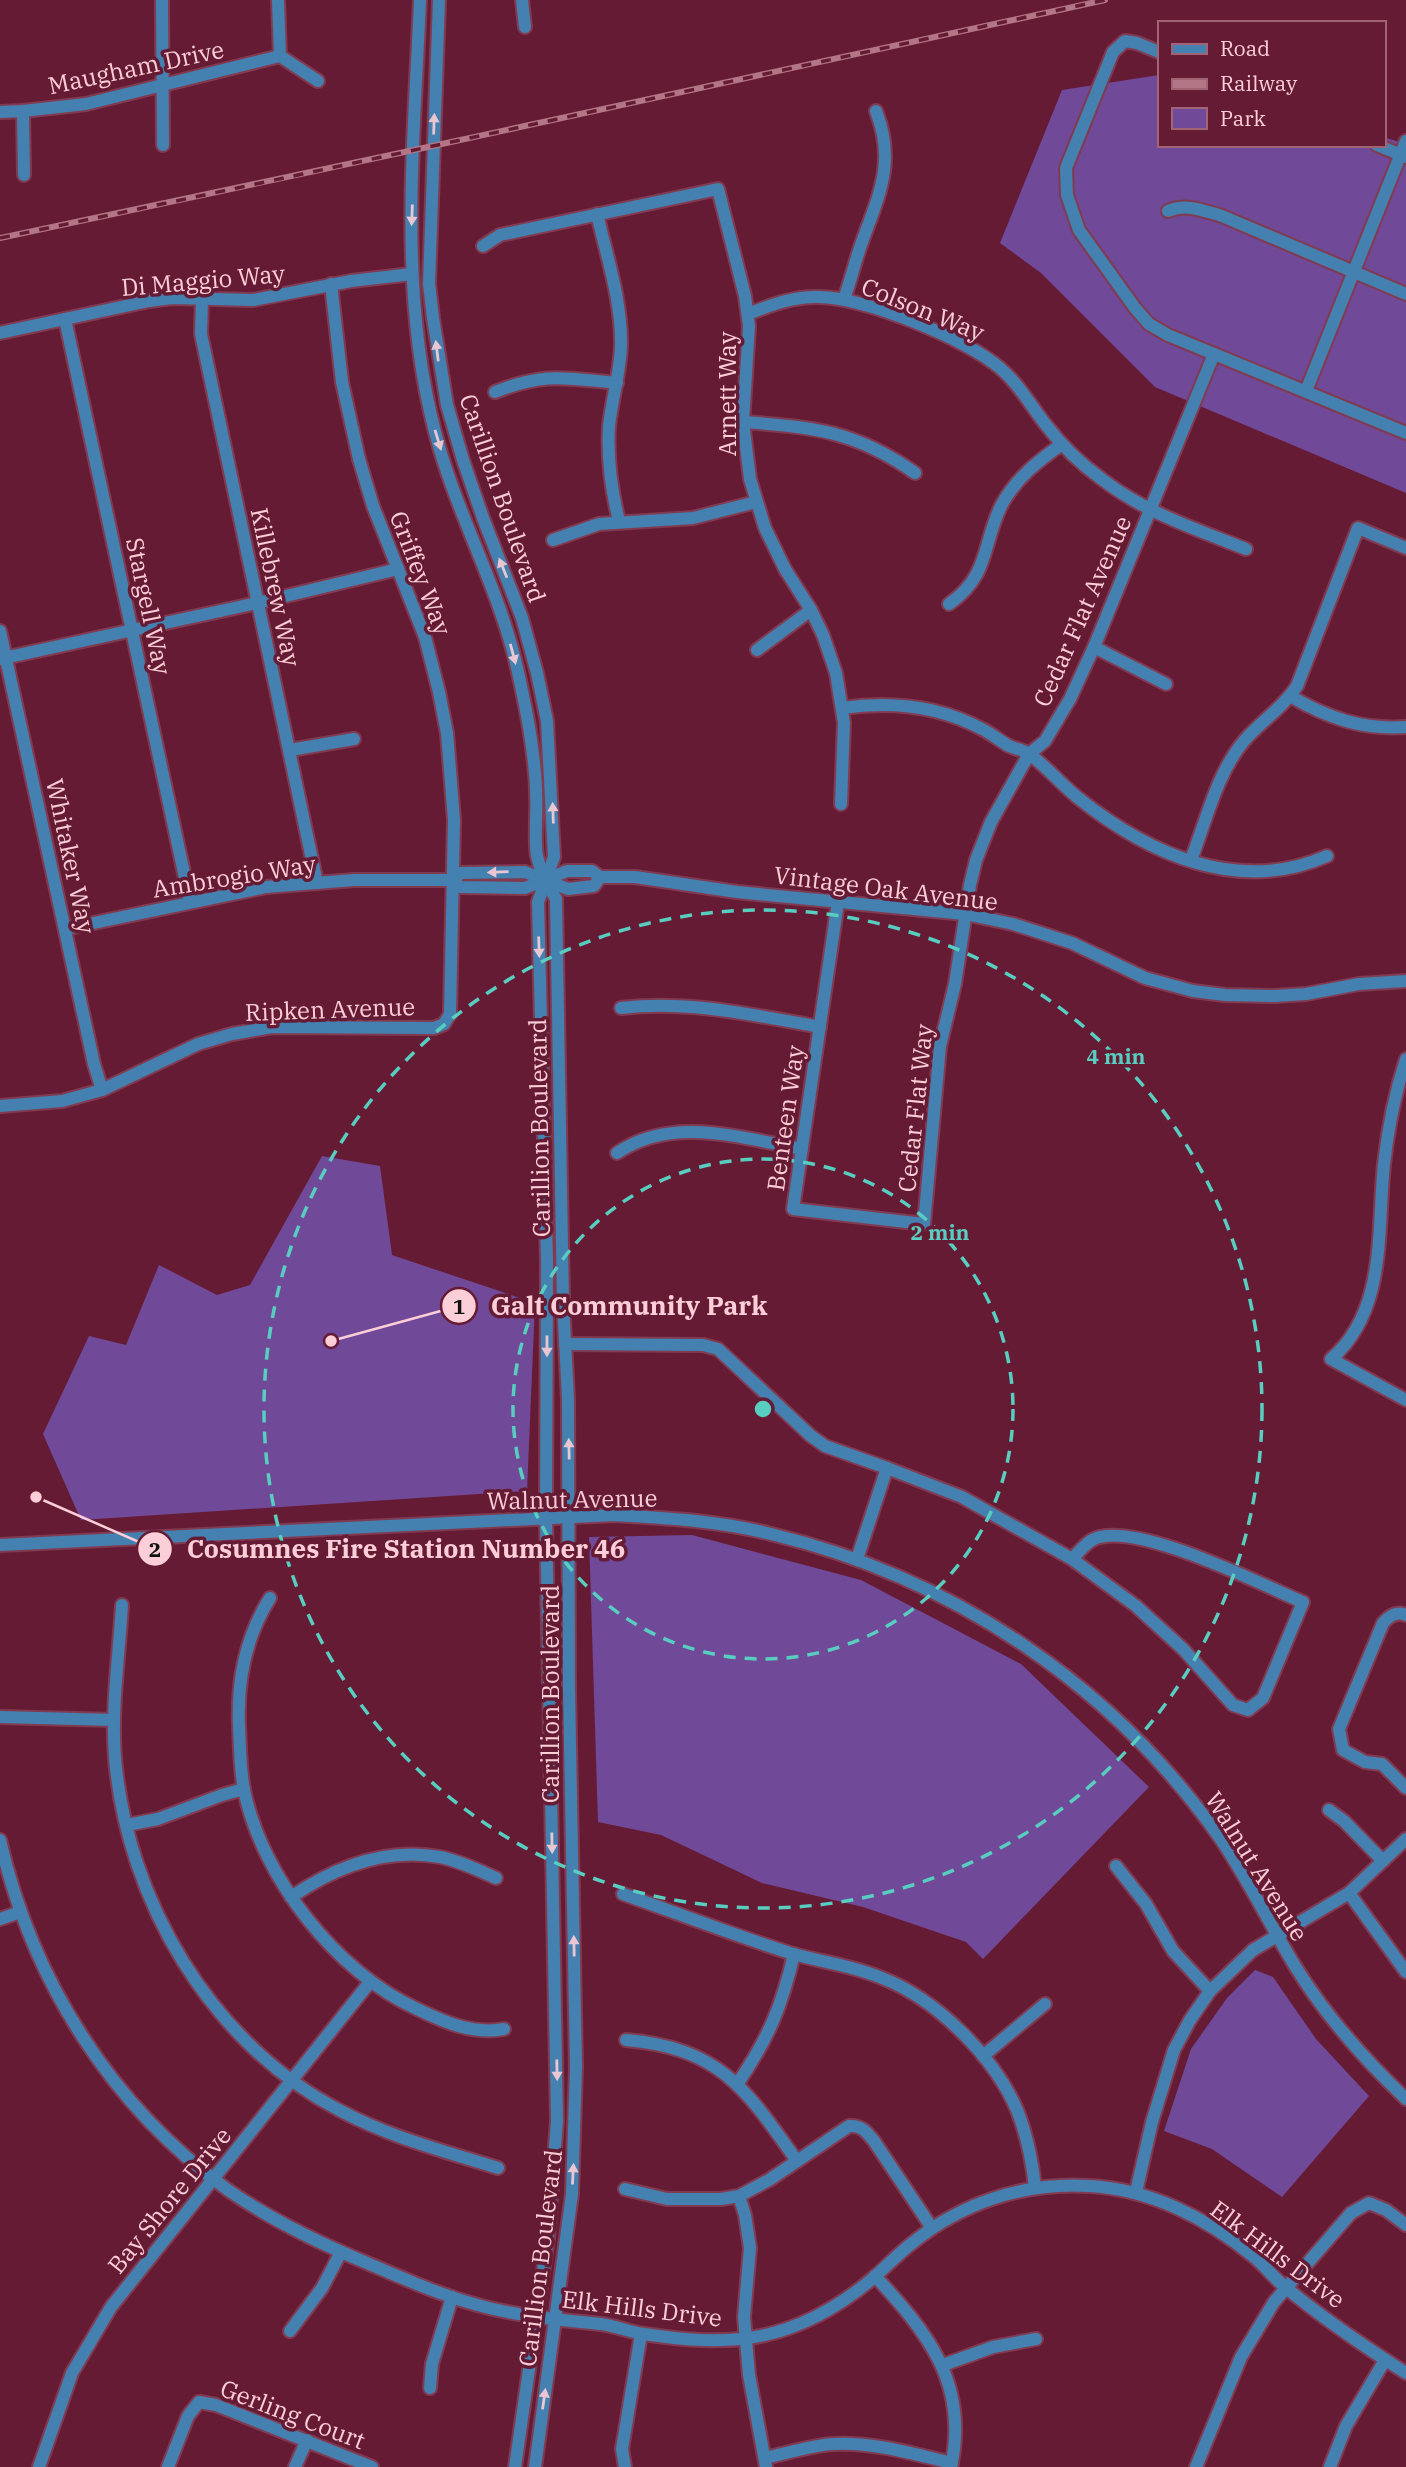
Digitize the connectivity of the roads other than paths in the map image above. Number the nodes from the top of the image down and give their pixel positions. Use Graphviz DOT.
graph roads {
  1 [pos="162,0"];
  2 [pos="278,0"];
  3 [pos="420,0"];
  4 [pos="439,0"];
  5 [pos="522,0"];
  6 [pos="525,27"];
  7 [pos="1158,52"];
  8 [pos="280,56"];
  9 [pos="318,81"];
  10 [pos="162,84"];
  11 [pos="0,111"];
  12 [pos="23,111"];
  13 [pos="876,111"];
  14 [pos="1406,141"];
  15 [pos="163,145"];
  16 [pos="1382,147"];
  17 [pos="1403,156"];
  18 [pos="24,175"];
  19 [pos="1168,211"];
  20 [pos="597,214"];
  21 [pos="483,246"];
  22 [pos="1353,272"];
  23 [pos="412,274"];
  24 [pos="331,284"];
  25 [pos="1406,295"];
  26 [pos="202,299"];
  27 [pos="844,299"];
  28 [pos="748,314"];
  29 [pos="65,319"];
  30 [pos="0,333"];
  31 [pos="1214,354"];
  32 [pos="617,383"];
  33 [pos="1306,391"];
  34 [pos="495,392"];
  35 [pos="743,422"];
  36 [pos="1406,433"];
  37 [pos="1062,444"];
  38 [pos="915,473"];
  39 [pos="756,502"];
  40 [pos="1149,511"];
  41 [pos="619,521"];
  42 [pos="553,540"];
  43 [pos="1406,548"];
  44 [pos="1246,549"];
  45 [pos="398,569"];
  46 [pos="257,603"];
  47 [pos="949,604"];
  48 [pos="811,610"];
  49 [pos="133,630"];
  50 [pos="0,631"];
  51 [pos="1094,647"];
  52 [pos="757,650"];
  53 [pos="3,658"];
  54 [pos="1166,684"];
  55 [pos="1290,696"];
  56 [pos="842,708"];
  57 [pos="1406,727"];
  58 [pos="354,739"];
  59 [pos="290,750"];
  60 [pos="1029,754"];
  61 [pos="841,804"];
  62 [pos="1327,856"];
  63 [pos="1191,860"];
  64 [pos="452,880"];
  65 [pos="545,880"];
  66 [pos="317,883"];
  67 [pos="190,901"];
  68 [pos="838,902"];
  69 [pos="965,914"];
  70 [pos="65,929"];
  71 [pos="1406,981"];
  72 [pos="621,1008"];
  73 [pos="820,1027"];
  74 [pos="1406,1059"];
  75 [pos="103,1090"];
  76 [pos="1401,1098"];
  77 [pos="0,1106"];
  78 [pos="802,1149"];
  79 [pos="617,1153"];
  80 [pos="924,1224"];
  81 [pos="565,1344"];
  82 [pos="1406,1400"];
  83 [pos="887,1468"];
  84 [pos="570,1516"];
  85 [pos="546,1518"];
  86 [pos="0,1545"];
  87 [pos="857,1559"];
  88 [pos="1072,1559"];
  89 [pos="270,1598"];
  90 [pos="122,1605"];
  91 [pos="1406,1615"];
  92 [pos="0,1717"];
  93 [pos="114,1720"];
  94 [pos="1406,1788"];
  95 [pos="244,1789"];
  96 [pos="1329,1810"];
  97 [pos="127,1825"];
  98 [pos="1406,1839"];
  99 [pos="0,1840"];
  100 [pos="1383,1861"];
  101 [pos="1116,1866"];
  102 [pos="496,1878"];
  103 [pos="1349,1893"];
  104 [pos="623,1894"];
  105 [pos="291,1897"];
  106 [pos="20,1912"];
  107 [pos="0,1919"];
  108 [pos="1277,1935"];
  109 [pos="794,1954"];
  110 [pos="1406,1972"];
  111 [pos="370,1982"];
  112 [pos="1210,1992"];
  113 [pos="1045,2004"];
  114 [pos="504,2029"];
  115 [pos="626,2040"];
  116 [pos="983,2056"];
  117 [pos="290,2080"];
  118 [pos="738,2083"];
  119 [pos="1406,2099"];
  120 [pos="797,2161"];
  121 [pos="498,2168"];
  122 [pos="215,2179"];
  123 [pos="1035,2187"];
  124 [pos="625,2189"];
  125 [pos="1136,2192"];
  126 [pos="739,2196"];
  127 [pos="1406,2225"];
  128 [pos="932,2228"];
  129 [pos="341,2252"];
  130 [pos="876,2276"];
  131 [pos="1286,2287"];
  132 [pos="452,2297"];
  133 [pos="536,2317"];
  134 [pos="555,2319"];
  135 [pos="290,2331"];
  136 [pos="641,2334"];
  137 [pos="748,2338"];
  138 [pos="1036,2339"];
  139 [pos="1385,2360"];
  140 [pos="943,2365"];
  141 [pos="1406,2373"];
  142 [pos="430,2388"];
  143 [pos="307,2440"];
  144 [pos="765,2462"];
  145 [pos="952,2465"];
  146 [pos="38,2467"];
  147 [pos="168,2467"];
  148 [pos="295,2467"];
  149 [pos="372,2467"];
  150 [pos="515,2467"];
  151 [pos="536,2467"];
  152 [pos="625,2467"];
  153 [pos="1196,2467"];
  154 [pos="1330,2467"];
  1 -- 10 [label="street"];
  2 -- 8 [label="street"];
  3 -- 23 [label="street, Carillion Boulevard, one-way"];
  65 -- 4 [label="street, Carillion Boulevard, one-way"];
  5 -- 6 [label="street"];
  7 -- 31 [label="street"];
  8 -- 9 [label="street"];
  8 -- 10 [label="street, Maugham Drive"];
  10 -- 12 [label="street, Maugham Drive"];
  10 -- 15 [label="street"];
  11 -- 12 [label="street, Maugham Drive"];
  12 -- 18 [label="street"];
  13 -- 27 [label="street"];
  14 -- 17 [label="street"];
  16 -- 17 [label="street"];
  17 -- 22 [label="street"];
  19 -- 22 [label="street"];
  20 -- 21 [label="street"];
  20 -- 28 [label="street, Arnett Way"];
  20 -- 32 [label="street"];
  22 -- 25 [label="street"];
  22 -- 33 [label="street"];
  23 -- 24 [label="street, Di Maggio Way"];
  23 -- 65 [label="street, Carillion Boulevard, one-way"];
  24 -- 26 [label="street, Di Maggio Way"];
  24 -- 45 [label="street, Griffey Way"];
  26 -- 29 [label="street, Di Maggio Way"];
  26 -- 46 [label="street, Killebrew Way"];
  27 -- 28 [label="street, Colson Way"];
  27 -- 37 [label="street, Colson Way"];
  28 -- 35 [label="street, Arnett Way"];
  29 -- 30 [label="street, Di Maggio Way"];
  29 -- 49 [label="street, Stargell Way"];
  31 -- 33 [label="street"];
  31 -- 40 [label="street, Cedar Flat Avenue"];
  32 -- 34 [label="street"];
  32 -- 41 [label="street"];
  33 -- 36 [label="street"];
  35 -- 38 [label="street"];
  35 -- 39 [label="street, Arnett Way"];
  37 -- 40 [label="street, Colson Way"];
  37 -- 47 [label="street"];
  39 -- 41 [label="street"];
  39 -- 48 [label="street, Arnett Way"];
  40 -- 44 [label="street, Colson Way"];
  40 -- 51 [label="street, Cedar Flat Avenue"];
  41 -- 42 [label="street"];
  43 -- 55 [label="street"];
  45 -- 46 [label="street"];
  45 -- 64 [label="street, Griffey Way"];
  46 -- 49 [label="street"];
  46 -- 59 [label="street, Killebrew Way"];
  48 -- 52 [label="street"];
  48 -- 56 [label="street, Arnett Way"];
  49 -- 53 [label="street"];
  49 -- 67 [label="street, Stargell Way"];
  50 -- 53 [label="street, Whitaker Way"];
  51 -- 54 [label="street"];
  51 -- 60 [label="street, Cedar Flat Avenue"];
  53 -- 70 [label="street, Whitaker Way"];
  55 -- 57 [label="street"];
  55 -- 63 [label="street"];
  56 -- 60 [label="street"];
  56 -- 61 [label="street, Arnett Way"];
  58 -- 59 [label="street"];
  59 -- 66 [label="street, Killebrew Way"];
  60 -- 63 [label="street"];
  60 -- 69 [label="street, Cedar Flat Avenue"];
  62 -- 63 [label="street"];
  64 -- 65 [label="street, Ambrogio Way"];
  64 -- 66 [label="street, Ambrogio Way"];
  64 -- 75 [label="street, Ripken Avenue"];
  65 -- 68 [label="street, Vintage Oak Avenue"];
  65 -- 81 [label="street, Carillion Boulevard"];
  65 -- 85 [label="street, Carillion Boulevard, one-way"];
  66 -- 67 [label="street, Ambrogio Way"];
  67 -- 70 [label="street, Ambrogio Way"];
  68 -- 69 [label="street, Vintage Oak Avenue"];
  68 -- 73 [label="street, Benteen Way"];
  69 -- 71 [label="street, Vintage Oak Avenue"];
  69 -- 80 [label="street, Cedar Flat Way"];
  70 -- 75 [label="street, Whitaker Way"];
  72 -- 73 [label="street"];
  73 -- 78 [label="street, Benteen Way"];
  74 -- 76 [label="street"];
  75 -- 77 [label="street, Ripken Avenue"];
  76 -- 82 [label="street"];
  78 -- 79 [label="street"];
  78 -- 80 [label="street, Benteen Way"];
  81 -- 83 [label="street"];
  84 -- 81 [label="street, Carillion Boulevard, one-way"];
  83 -- 87 [label="street"];
  83 -- 88 [label="street"];
  84 -- 85 [label="street, Walnut Avenue"];
  84 -- 87 [label="street, Walnut Avenue"];
  134 -- 84 [label="street, Carillion Boulevard, one-way"];
  85 -- 86 [label="street, Walnut Avenue"];
  85 -- 133 [label="street, Carillion Boulevard, one-way"];
  87 -- 108 [label="street, Walnut Avenue"];
  88 -- 88 [label="street"];
  89 -- 95 [label="street"];
  90 -- 93 [label="street"];
  91 -- 94 [label="street"];
  92 -- 93 [label="street"];
  93 -- 97 [label="street"];
  95 -- 97 [label="street"];
  95 -- 105 [label="street"];
  96 -- 100 [label="street"];
  97 -- 117 [label="street"];
  98 -- 100 [label="street"];
  99 -- 106 [label="street, Elk Hills Drive"];
  100 -- 103 [label="street"];
  101 -- 112 [label="street"];
  102 -- 105 [label="street"];
  103 -- 108 [label="street"];
  103 -- 110 [label="street"];
  104 -- 109 [label="street"];
  105 -- 111 [label="street"];
  106 -- 107 [label="street"];
  106 -- 122 [label="street, Elk Hills Drive"];
  108 -- 112 [label="street"];
  108 -- 119 [label="street, Walnut Avenue"];
  109 -- 116 [label="street"];
  109 -- 118 [label="street"];
  111 -- 114 [label="street"];
  111 -- 117 [label="street, Bay Shore Drive"];
  112 -- 125 [label="street"];
  113 -- 116 [label="street"];
  115 -- 118 [label="street"];
  116 -- 123 [label="street"];
  117 -- 121 [label="street"];
  117 -- 122 [label="street, Bay Shore Drive"];
  118 -- 120 [label="street"];
  120 -- 126 [label="street"];
  120 -- 128 [label="street"];
  122 -- 129 [label="street, Elk Hills Drive"];
  122 -- 146 [label="street, Bay Shore Drive"];
  123 -- 125 [label="street, Elk Hills Drive"];
  123 -- 128 [label="street, Elk Hills Drive"];
  124 -- 126 [label="street"];
  125 -- 131 [label="street, Elk Hills Drive"];
  126 -- 137 [label="street"];
  127 -- 131 [label="street"];
  128 -- 130 [label="street, Elk Hills Drive"];
  129 -- 132 [label="street, Elk Hills Drive"];
  129 -- 135 [label="street"];
  130 -- 137 [label="street, Elk Hills Drive"];
  130 -- 140 [label="street"];
  131 -- 139 [label="street, Elk Hills Drive"];
  131 -- 153 [label="street"];
  132 -- 133 [label="street, Elk Hills Drive"];
  132 -- 142 [label="street"];
  133 -- 134 [label="street, Elk Hills Drive"];
  133 -- 150 [label="street, Carillion Boulevard"];
  134 -- 136 [label="street, Elk Hills Drive"];
  151 -- 134 [label="street, Carillion Boulevard, one-way"];
  136 -- 137 [label="street, Elk Hills Drive"];
  136 -- 152 [label="street"];
  137 -- 144 [label="street"];
  138 -- 140 [label="street"];
  139 -- 141 [label="street, Elk Hills Drive"];
  139 -- 154 [label="street"];
  140 -- 145 [label="street"];
  143 -- 147 [label="street, Gerling Court"];
  143 -- 148 [label="street"];
  143 -- 149 [label="street, Gerling Court"];
  144 -- 145 [label="street"];
}
